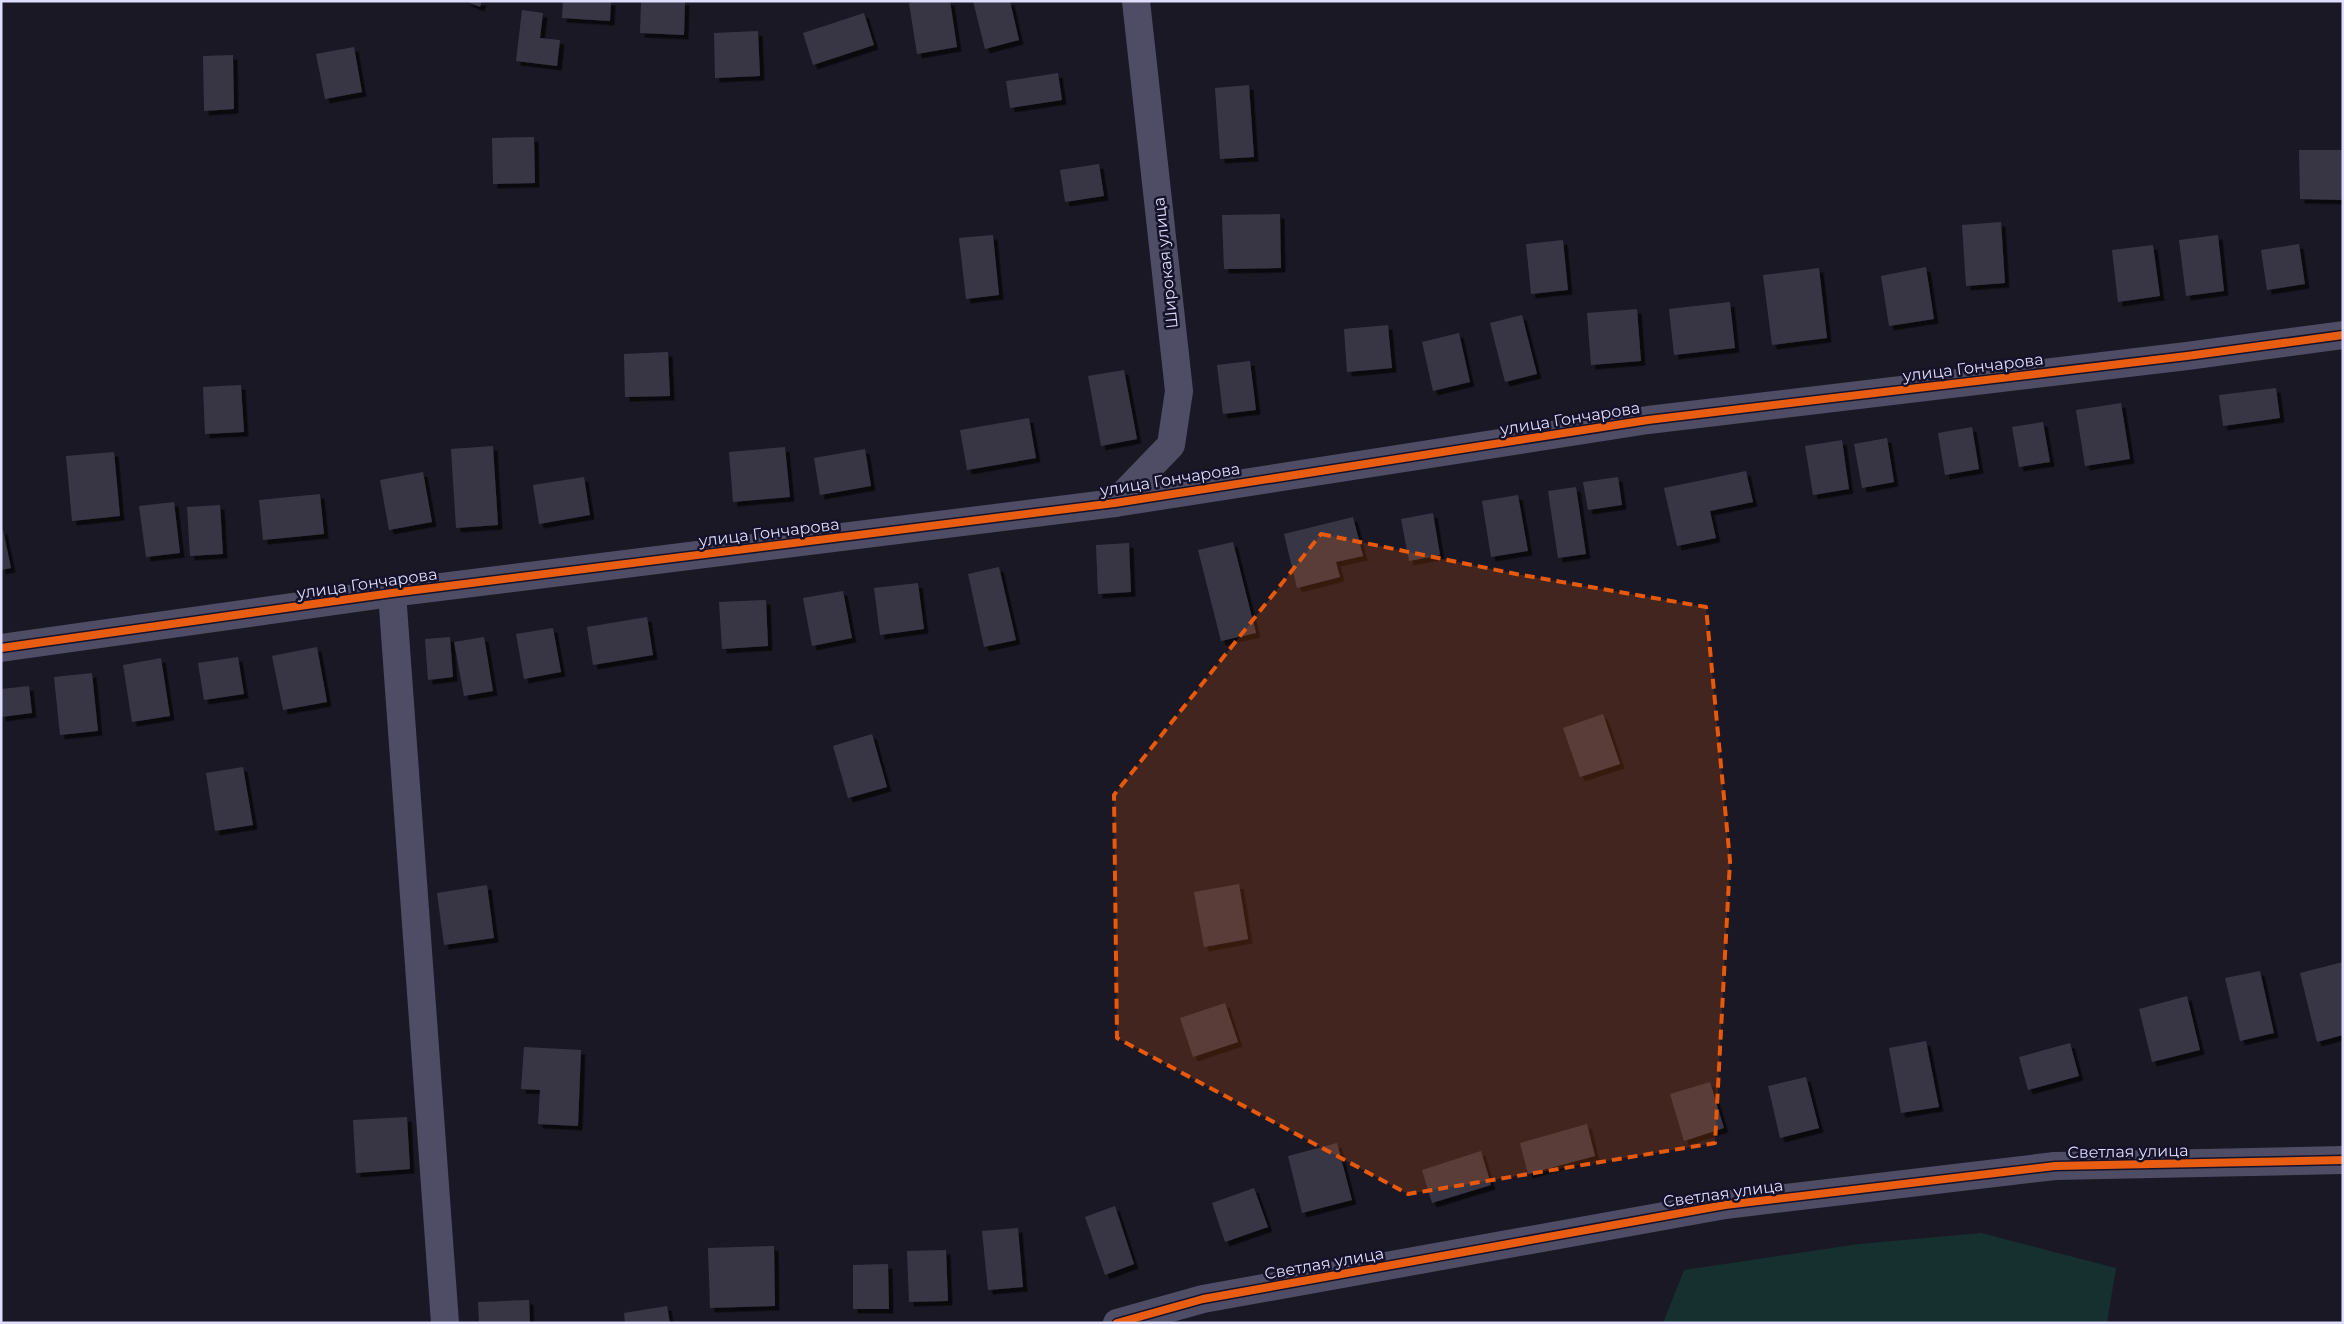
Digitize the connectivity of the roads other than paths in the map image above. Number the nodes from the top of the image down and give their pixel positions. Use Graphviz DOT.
graph roads {
  1 [pos="1136,1"];
  2 [pos="2343,335"];
  3 [pos="1114,503"];
  4 [pos="392,593"];
  5 [pos="1,648"];
  6 [pos="2343,1160"];
  7 [pos="445,1323"];
  8 [pos="1117,1323"];
  1 -- 3 [label="street, Широкая улица"];
  2 -- 3 [label="street, улица Гончарова"];
  3 -- 4 [label="street, улица Гончарова"];
  4 -- 5 [label="street, улица Гончарова"];
  4 -- 7 [label="street"];
  6 -- 8 [label="street, Светлая улица"];
}
